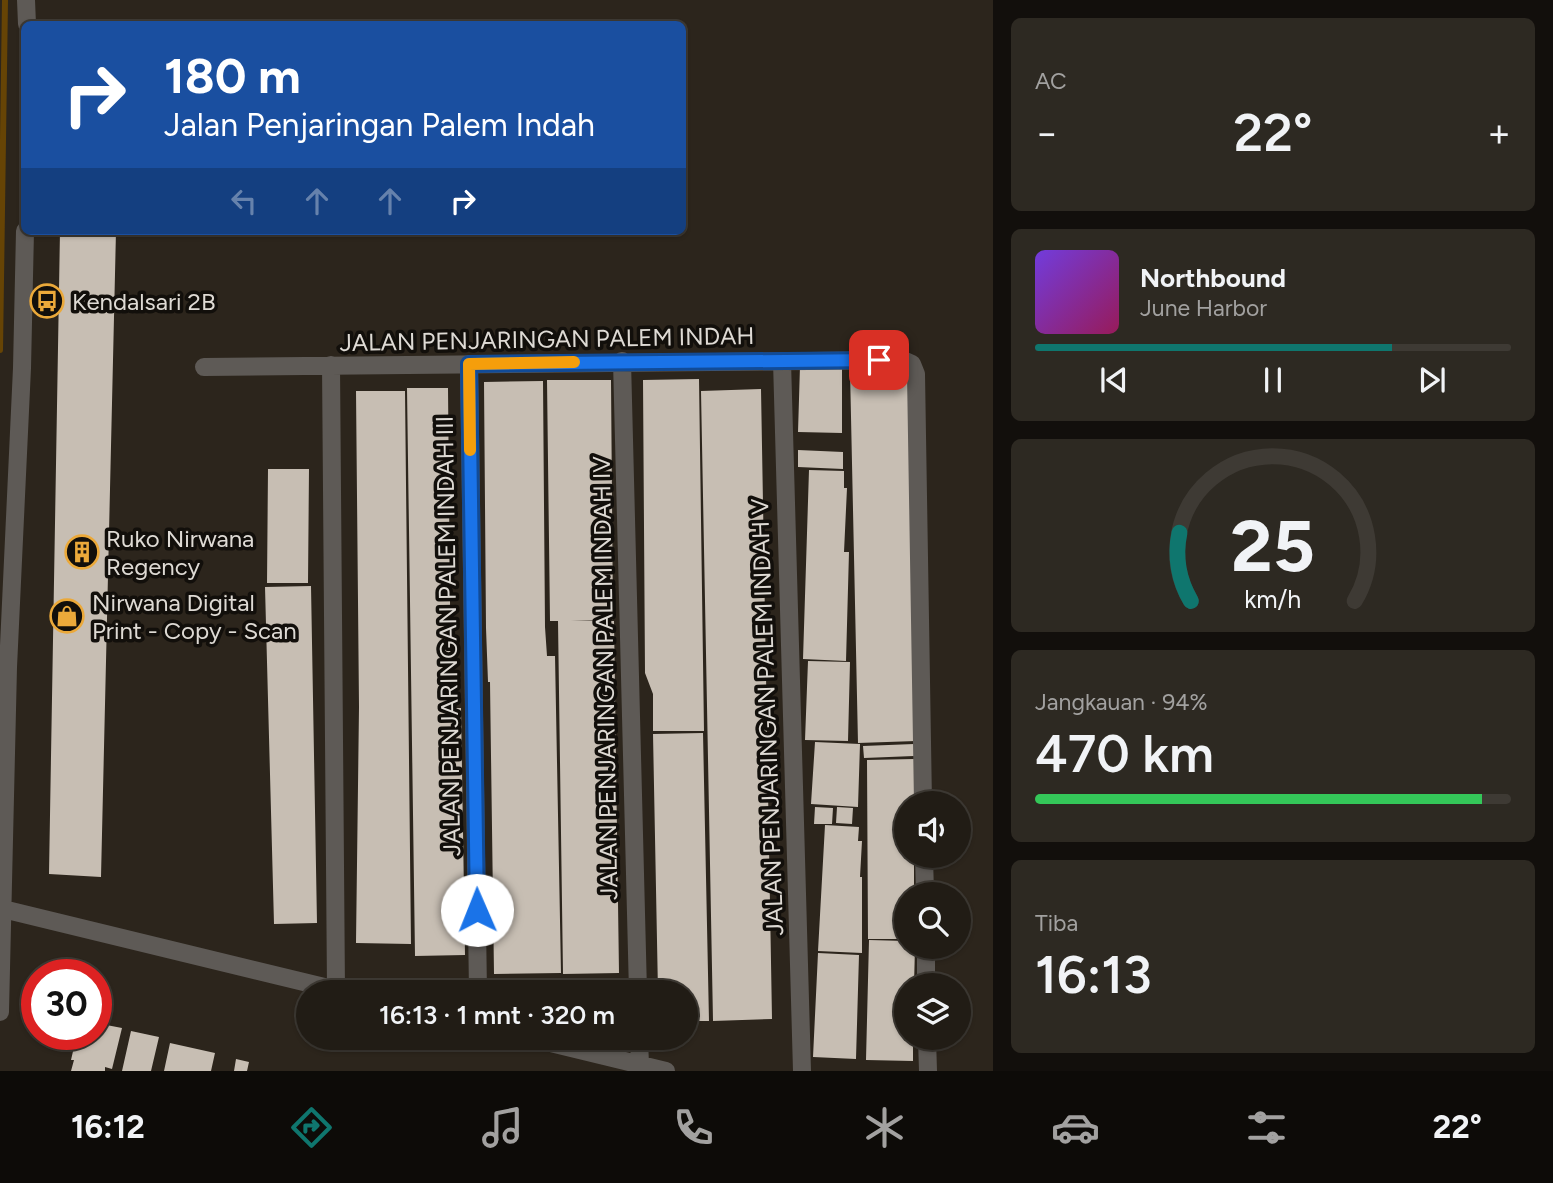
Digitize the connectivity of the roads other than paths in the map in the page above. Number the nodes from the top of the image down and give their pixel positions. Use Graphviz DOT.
graph roads {
  1 [pos="26,0"];
  2 [pos="27,21"];
  3 [pos="25,235"];
  4 [pos="782,361"];
  5 [pos="622,362"];
  6 [pos="469,364"];
  7 [pos="331,365"];
  8 [pos="204,367"];
  9 [pos="923,791"];
  10 [pos="3,909"];
  11 [pos="296,980"];
  12 [pos="340,980"];
  13 [pos="478,980"];
  14 [pos="638,980"];
  15 [pos="0,1012"];
  16 [pos="579,1050"];
  17 [pos="639,1050"];
  18 [pos="927,1050"];
  19 [pos="640,1065"];
  20 [pos="666,1071"];
  21 [pos="802,1071"];
  22 [pos="928,1071"];
  1 -- 2 [label="street"];
  3 -- 10 [label="street"];
  4 -- 5 [label="street, JALAN PENJARINGAN PALEM INDAH"];
  4 -- 9 [label="street, JALAN PENJARINGAN PALEM INDAH"];
  4 -- 21 [label="street, JALAN PENJARINGAN PALEM INDAH V"];
  5 -- 6 [label="street, JALAN PENJARINGAN PALEM INDAH"];
  5 -- 14 [label="street, JALAN PENJARINGAN PALEM INDAH IV"];
  6 -- 7 [label="street, JALAN PENJARINGAN PALEM INDAH"];
  6 -- 13 [label="street, JALAN PENJARINGAN PALEM INDAH III"];
  7 -- 8 [label="street, JALAN PENJARINGAN PALEM INDAH"];
  7 -- 12 [label="street"];
  10 -- 11 [label="street"];
  10 -- 15 [label="street"];
  16 -- 19 [label="street"];
  17 -- 19 [label="street"];
  18 -- 22 [label="street"];
  19 -- 20 [label="street"];
}
